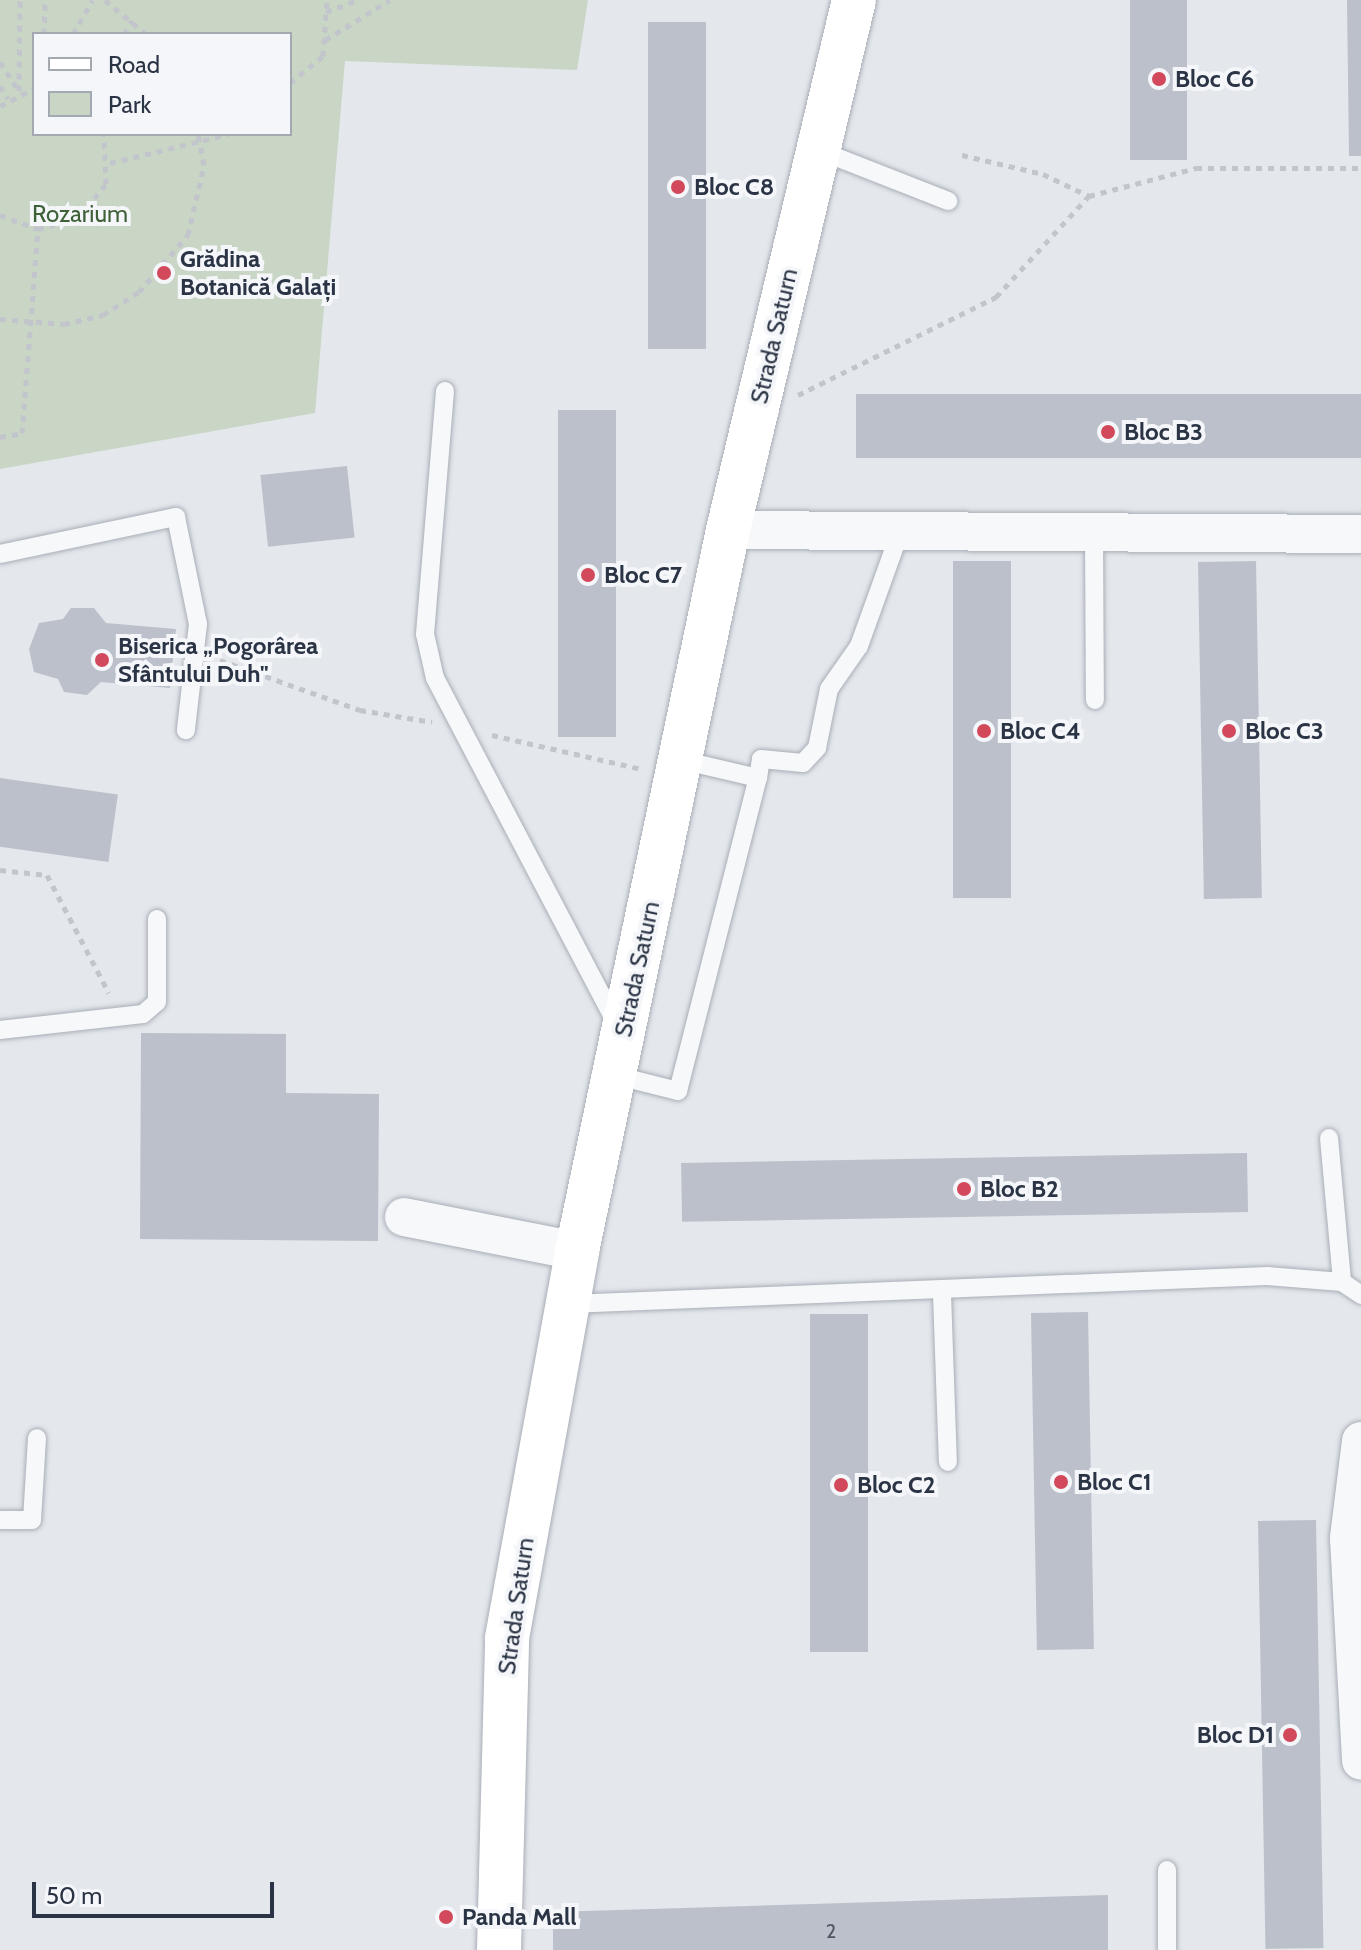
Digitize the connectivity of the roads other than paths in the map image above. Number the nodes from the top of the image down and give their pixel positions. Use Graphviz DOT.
graph roads {
  1 [pos="854,0"];
  2 [pos="818,150"];
  3 [pos="948,201"];
  4 [pos="445,391"];
  5 [pos="728,530"];
  6 [pos="1094,532"];
  7 [pos="1361,534"];
  8 [pos="899,535"];
  9 [pos="0,554"];
  10 [pos="1095,700"];
  11 [pos="186,730"];
  12 [pos="681,760"];
  13 [pos="758,778"];
  14 [pos="157,919"];
  15 [pos="0,1030"];
  16 [pos="619,1055"];
  17 [pos="1329,1138"];
  18 [pos="404,1217"];
  19 [pos="577,1251"];
  20 [pos="1342,1282"];
  21 [pos="942,1294"];
  22 [pos="1361,1295"];
  23 [pos="567,1304"];
  24 [pos="37,1438"];
  25 [pos="1361,1441"];
  26 [pos="948,1462"];
  27 [pos="0,1520"];
  28 [pos="1355,1542"];
  29 [pos="1361,1761"];
  30 [pos="1167,1870"];
  31 [pos="499,1950"];
  32 [pos="1167,1950"];
  1 -- 2 [label="street, Strada Saturn"];
  2 -- 3 [label="lane"];
  2 -- 5 [label="street, Strada Saturn"];
  4 -- 16 [label="lane"];
  5 -- 8 [label="street"];
  5 -- 12 [label="street, Strada Saturn"];
  6 -- 7 [label="street"];
  6 -- 8 [label="street"];
  6 -- 10 [label="lane"];
  8 -- 13 [label="lane"];
  9 -- 11 [label="lane"];
  12 -- 13 [label="lane"];
  12 -- 16 [label="street, Strada Saturn"];
  13 -- 16 [label="lane"];
  14 -- 15 [label="lane"];
  16 -- 19 [label="street, Strada Saturn"];
  17 -- 20 [label="lane"];
  18 -- 19 [label="street"];
  19 -- 23 [label="street, Strada Saturn"];
  20 -- 21 [label="lane"];
  20 -- 22 [label="lane"];
  21 -- 23 [label="lane"];
  21 -- 26 [label="lane"];
  23 -- 31 [label="street, Strada Saturn"];
  24 -- 27 [label="lane"];
  25 -- 28 [label="street"];
  28 -- 29 [label="street"];
  30 -- 32 [label="lane"];
}
